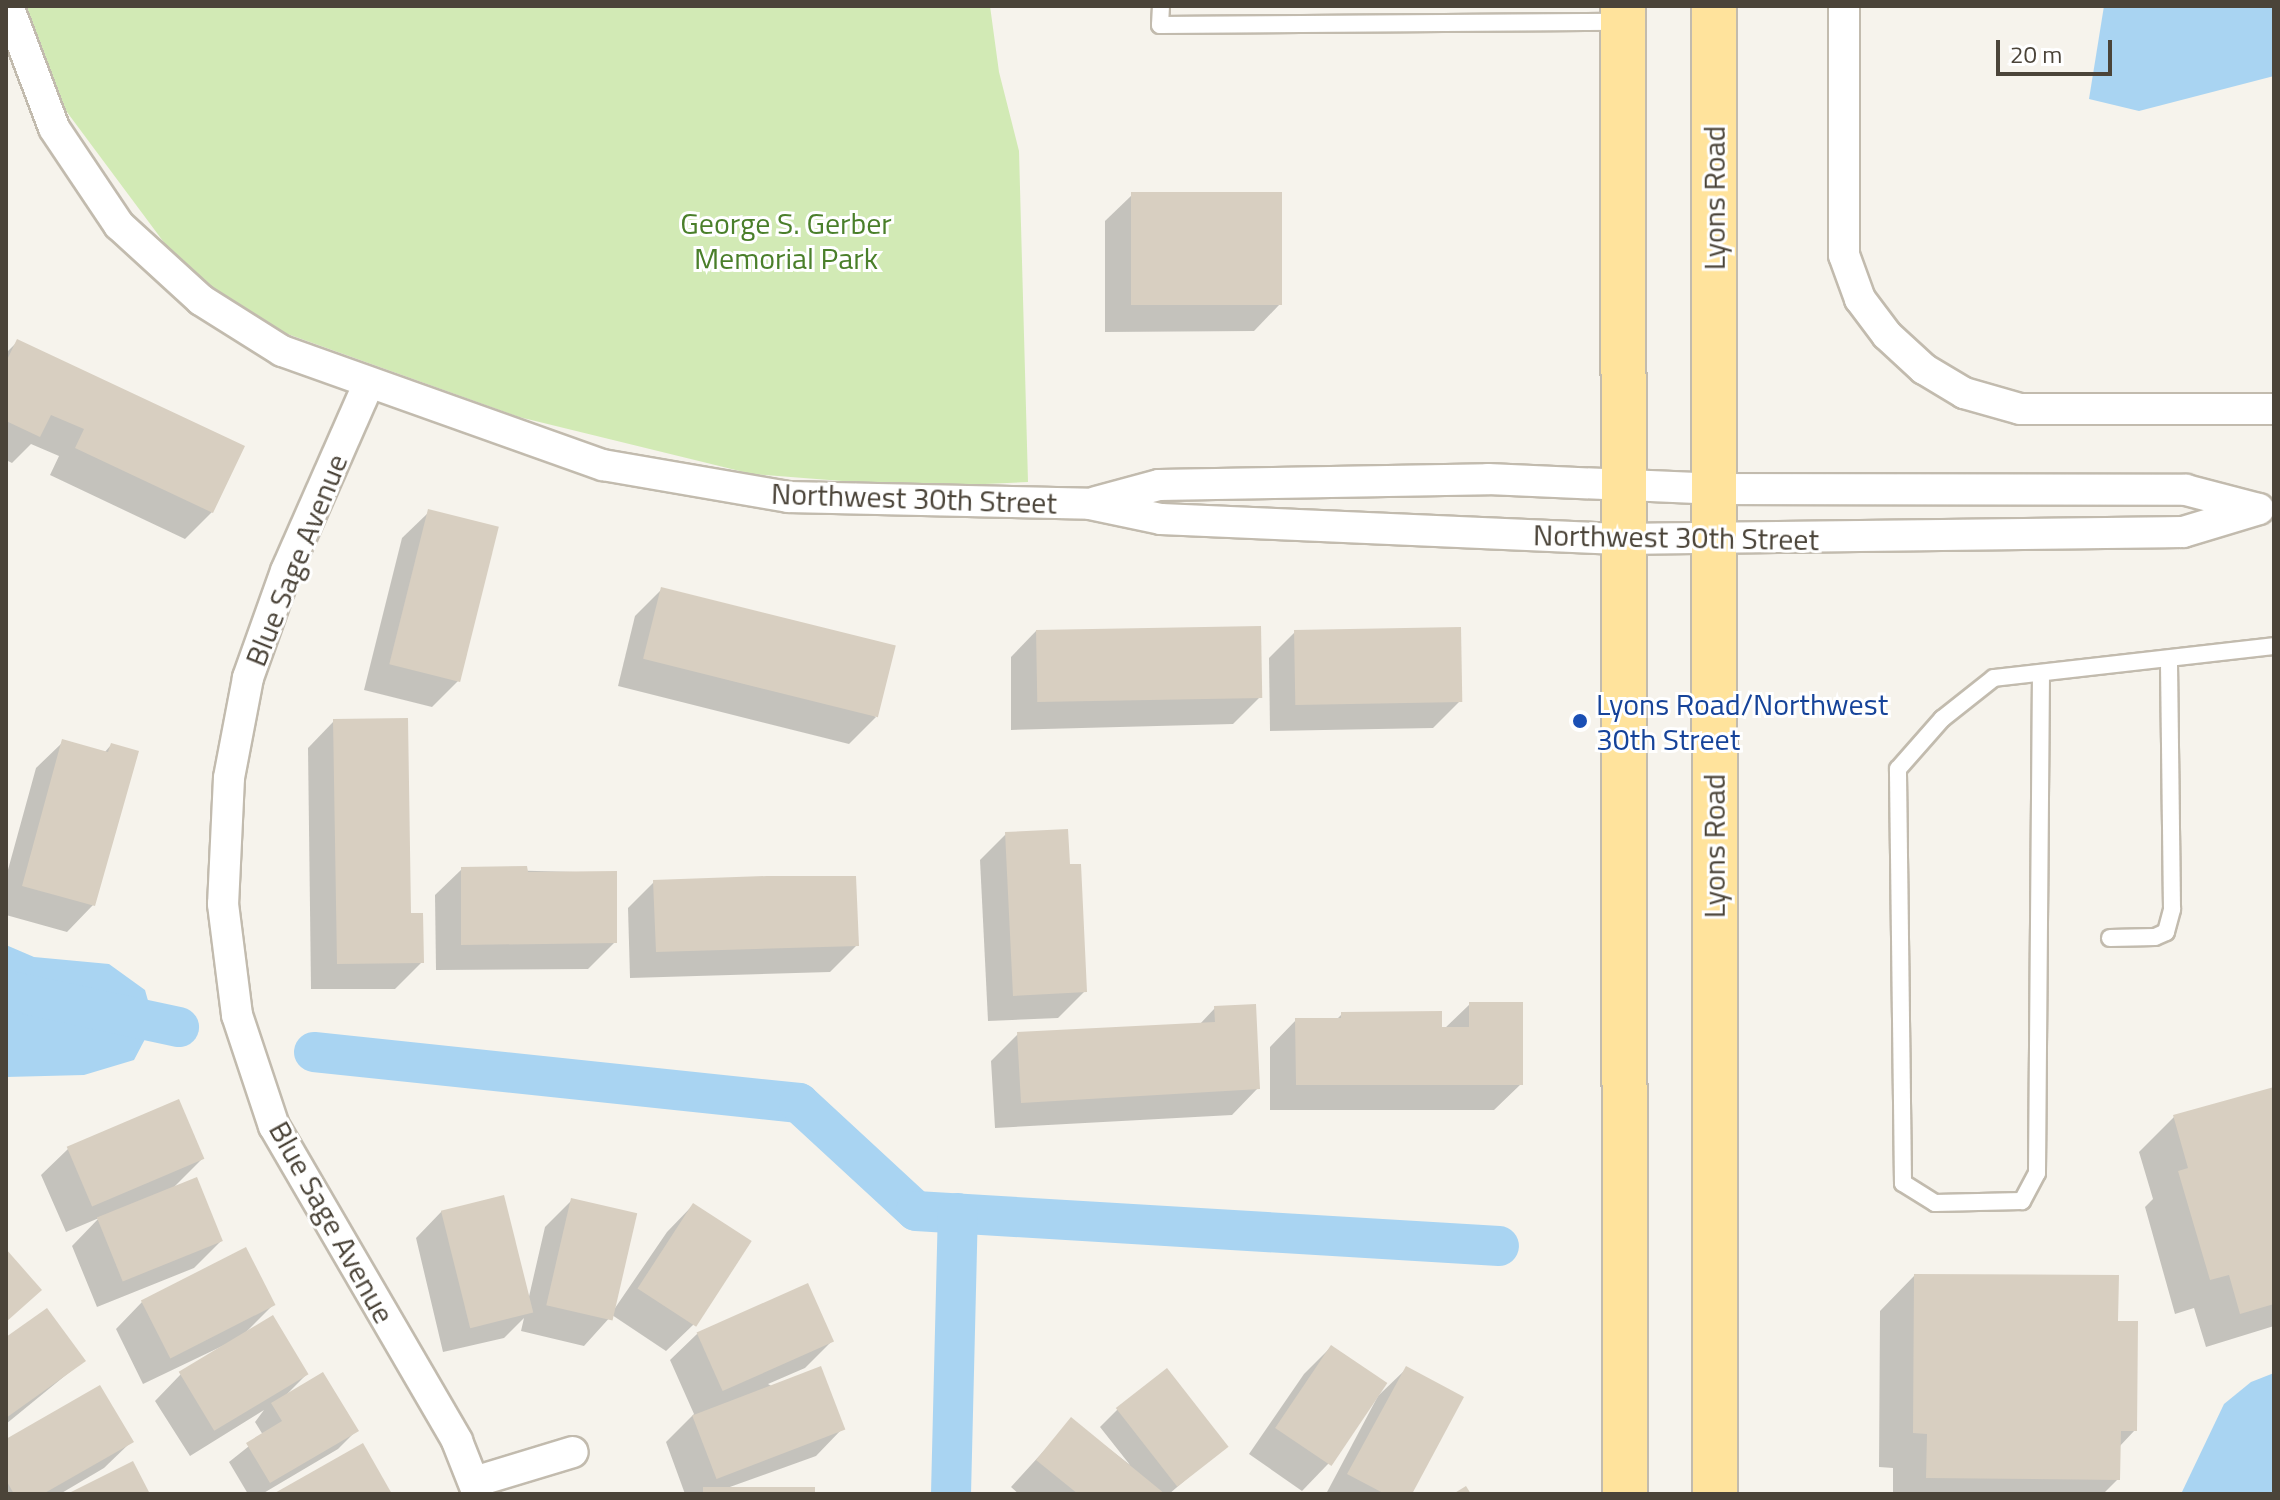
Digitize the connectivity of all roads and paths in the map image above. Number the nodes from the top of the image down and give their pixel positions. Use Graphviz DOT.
graph roads {
  1 [pos="8,6"];
  2 [pos="1161,6"];
  3 [pos="1714,6"];
  4 [pos="1844,6"];
  5 [pos="1504,14"];
  6 [pos="1623,14"];
  7 [pos="368,385"];
  8 [pos="2274,409"];
  9 [pos="1624,485"];
  10 [pos="1714,489"];
  11 [pos="1090,504"];
  12 [pos="2267,509"];
  13 [pos="1625,539"];
  14 [pos="1715,541"];
  15 [pos="2274,646"];
  16 [pos="2169,659"];
  17 [pos="2041,673"];
  18 [pos="2110,938"];
  19 [pos="573,1452"];
  20 [pos="476,1488"];
  21 [pos="1625,1494"];
  22 [pos="1715,1494"];
  1 -- 7 [label="street, Northwest 30th Street"];
  2 -- 5 [label="lane"];
  3 -- 10 [label="main road, Lyons Road"];
  4 -- 8 [label="street"];
  5 -- 6 [label="lane"];
  6 -- 9 [label="main road"];
  7 -- 11 [label="street, Northwest 30th Street"];
  7 -- 20 [label="street, Blue Sage Avenue"];
  9 -- 10 [label="street, Northwest 30th Street"];
  9 -- 11 [label="street, Northwest 30th Street"];
  9 -- 13 [label="main road"];
  10 -- 12 [label="street, Northwest 30th Street"];
  10 -- 14 [label="main road, Lyons Road"];
  11 -- 13 [label="street, Northwest 30th Street"];
  12 -- 14 [label="street, Northwest 30th Street"];
  13 -- 14 [label="street, Northwest 30th Street"];
  13 -- 21 [label="main road"];
  14 -- 22 [label="main road, Lyons Road"];
  15 -- 16 [label="lane"];
  16 -- 17 [label="lane"];
  16 -- 18 [label="lane"];
  17 -- 17 [label="lane"];
  19 -- 20 [label="street"];
}
